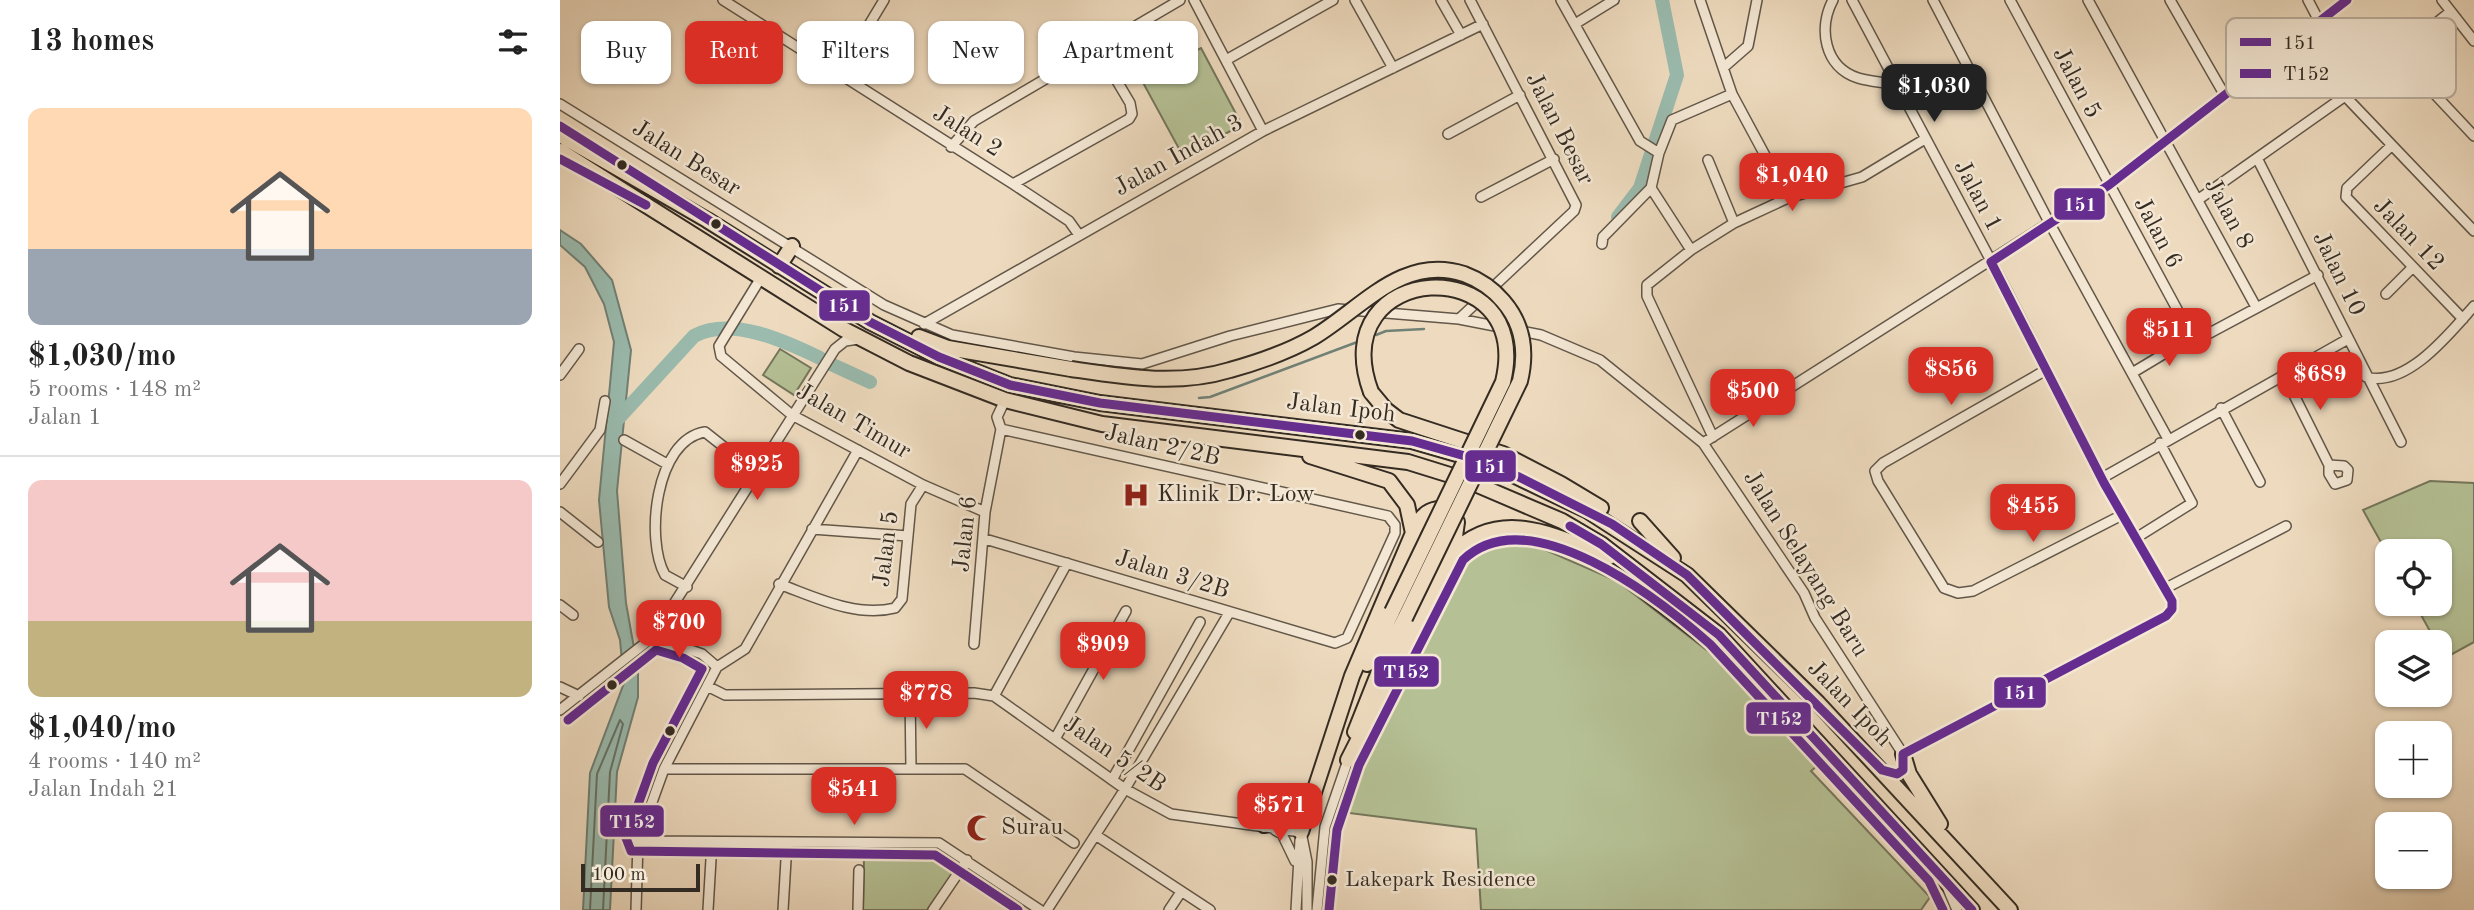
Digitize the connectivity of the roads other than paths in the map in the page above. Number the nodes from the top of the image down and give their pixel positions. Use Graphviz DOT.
graph roads {
  1 [pos="723,0"];
  2 [pos="884,0"];
  3 [pos="1180,0"];
  4 [pos="1195,0"];
  5 [pos="1333,0"];
  6 [pos="1355,0"];
  7 [pos="1441,0"];
  8 [pos="1470,0"];
  9 [pos="1562,0"];
  10 [pos="1614,0"];
  11 [pos="1700,0"];
  12 [pos="1758,0"];
  13 [pos="1833,0"];
  14 [pos="1852,0"];
  15 [pos="1933,0"];
  16 [pos="2010,0"];
  17 [pos="2088,0"];
  18 [pos="2170,0"];
  19 [pos="2308,0"];
  20 [pos="2347,0"];
  21 [pos="2441,0"];
  22 [pos="2450,12"];
  23 [pos="2317,18"];
  24 [pos="2323,18"];
  25 [pos="2443,18"];
  26 [pos="2455,18"];
  27 [pos="2456,19"];
  28 [pos="872,21"];
  29 [pos="1145,21"];
  30 [pos="1483,24"];
  31 [pos="1574,24"];
  32 [pos="1461,35"];
  33 [pos="2474,41"];
  34 [pos="797,47"];
  35 [pos="1226,60"];
  36 [pos="1724,67"];
  37 [pos="1393,68"];
  38 [pos="855,84"];
  39 [pos="1038,84"];
  40 [pos="1119,84"];
  41 [pos="1897,85"];
  42 [pos="1732,94"];
  43 [pos="2224,94"];
  44 [pos="1520,95"];
  45 [pos="2342,98"];
  46 [pos="2347,98"];
  47 [pos="2439,98"];
  48 [pos="560,104"];
  49 [pos="560,125"];
  50 [pos="1263,131"];
  51 [pos="1448,134"];
  52 [pos="560,135"];
  53 [pos="2474,136"];
  54 [pos="1925,139"];
  55 [pos="2164,141"];
  56 [pos="2391,146"];
  57 [pos="951,147"];
  58 [pos="560,151"];
  59 [pos="1657,152"];
  60 [pos="560,159"];
  61 [pos="1554,159"];
  62 [pos="1708,160"];
  63 [pos="2258,160"];
  64 [pos="1013,184"];
  65 [pos="2109,185"];
  66 [pos="1651,188"];
  67 [pos="1482,197"];
  68 [pos="1788,198"];
  69 [pos="671,200"];
  70 [pos="2199,200"];
  71 [pos="1734,223"];
  72 [pos="2050,224"];
  73 [pos="681,225"];
  74 [pos="2474,231"];
  75 [pos="1079,235"];
  76 [pos="1602,244"];
  77 [pos="792,246"];
  78 [pos="1691,250"];
  79 [pos="1991,262"];
  80 [pos="779,266"];
  81 [pos="2412,268"];
  82 [pos="2318,275"];
  83 [pos="762,276"];
  84 [pos="810,286"];
  85 [pos="2386,294"];
  86 [pos="2474,306"];
  87 [pos="2256,307"];
  88 [pos="2463,318"];
  89 [pos="1459,319"];
  90 [pos="831,322"];
  91 [pos="924,324"];
  92 [pos="2192,337"];
  93 [pos="860,339"];
  94 [pos="2348,339"];
  95 [pos="579,349"];
  96 [pos="835,349"];
  97 [pos="2046,370"];
  98 [pos="2132,373"];
  99 [pos="2283,373"];
  100 [pos="560,375"];
  101 [pos="2367,377"];
  102 [pos="1005,400"];
  103 [pos="605,401"];
  104 [pos="2221,408"];
  105 [pos="792,415"];
  106 [pos="1002,429"];
  107 [pos="1713,437"];
  108 [pos="624,440"];
  109 [pos="2164,441"];
  110 [pos="2401,442"];
  111 [pos="1703,443"];
  112 [pos="1262,444"];
  113 [pos="858,450"];
  114 [pos="667,464"];
  115 [pos="2329,465"];
  116 [pos="757,473"];
  117 [pos="2102,478"];
  118 [pos="2260,482"];
  119 [pos="560,484"];
  120 [pos="923,485"];
  121 [pos="560,512"];
  122 [pos="985,512"];
  123 [pos="2122,515"];
  124 [pos="1640,521"];
  125 [pos="2286,526"];
  126 [pos="812,529"];
  127 [pos="1413,533"];
  128 [pos="908,536"];
  129 [pos="2136,538"];
  130 [pos="985,539"];
  131 [pos="598,542"];
  132 [pos="1453,553"];
  133 [pos="1659,555"];
  134 [pos="1623,562"];
  135 [pos="1067,563"];
  136 [pos="1687,575"];
  137 [pos="779,584"];
  138 [pos="687,587"];
  139 [pos="2166,588"];
  140 [pos="1646,592"];
  141 [pos="560,605"];
  142 [pos="1126,611"];
  143 [pos="1229,613"];
  144 [pos="573,615"];
  145 [pos="1398,615"];
  146 [pos="1200,622"];
  147 [pos="653,637"];
  148 [pos="1347,638"];
  149 [pos="974,644"];
  150 [pos="717,667"];
  151 [pos="1754,675"];
  152 [pos="707,686"];
  153 [pos="560,687"];
  154 [pos="910,693"];
  155 [pos="579,696"];
  156 [pos="994,696"];
  157 [pos="1347,699"];
  158 [pos="560,710"];
  159 [pos="1055,739"];
  160 [pos="1903,754"];
  161 [pos="1348,760"];
  162 [pos="911,768"];
  163 [pos="664,769"];
  164 [pos="1882,770"];
  165 [pos="1112,780"];
  166 [pos="1125,789"];
  167 [pos="1312,799"];
  168 [pos="1264,825"];
  169 [pos="1301,832"];
  170 [pos="1097,836"];
  171 [pos="639,841"];
  172 [pos="712,842"];
  173 [pos="787,843"];
  174 [pos="1074,843"];
  175 [pos="1954,848"];
  176 [pos="967,860"];
  177 [pos="1297,866"];
  178 [pos="859,870"];
  179 [pos="1939,874"];
  180 [pos="1181,892"];
  181 [pos="636,910"];
  182 [pos="708,910"];
  183 [pos="783,910"];
  184 [pos="858,910"];
  185 [pos="933,910"];
  186 [pos="1040,910"];
  187 [pos="1047,910"];
  188 [pos="1169,910"];
  189 [pos="1210,910"];
  190 [pos="1296,910"];
  191 [pos="1307,910"];
  192 [pos="1317,910"];
  193 [pos="1956,910"];
  194 [pos="1972,910"];
  195 [pos="2010,910"];
  1 -- 34 [label="street, Jalan 2"];
  2 -- 28 [label="street"];
  3 -- 29 [label="street"];
  4 -- 35 [label="street"];
  5 -- 35 [label="street"];
  6 -- 37 [label="street"];
  7 -- 32 [label="street"];
  8 -- 30 [label="street, Jalan Besar"];
  9 -- 31 [label="street"];
  10 -- 31 [label="street"];
  11 -- 36 [label="street"];
  12 -- 36 [label="street"];
  13 -- 41 [label="street"];
  14 -- 41 [label="street, Jalan 1"];
  15 -- 72 [label="street"];
  16 -- 65 [label="street, Jalan 5"];
  17 -- 55 [label="street, Jalan 8"];
  18 -- 43 [label="street"];
  19 -- 23 [label="street"];
  20 -- 24 [label="street"];
  21 -- 22 [label="street"];
  22 -- 25 [label="street"];
  22 -- 26 [label="street"];
  27 -- 33 [label="street"];
  30 -- 32 [label="street, Jalan Indah 3"];
  30 -- 44 [label="street, Jalan Besar"];
  31 -- 59 [label="street"];
  32 -- 37 [label="street, Jalan Indah 3"];
  35 -- 50 [label="street"];
  36 -- 42 [label="street"];
  37 -- 50 [label="street, Jalan Indah 3"];
  38 -- 57 [label="street, Jalan 2"];
  39 -- 57 [label="street"];
  40 -- 64 [label="street"];
  41 -- 54 [label="street, Jalan 1"];
  42 -- 59 [label="street"];
  42 -- 68 [label="street"];
  43 -- 55 [label="street"];
  44 -- 51 [label="street"];
  44 -- 61 [label="street, Jalan Besar"];
  45 -- 63 [label="street"];
  46 -- 56 [label="street"];
  47 -- 53 [label="street"];
  48 -- 77 [label="street, Jalan Besar"];
  49 -- 69 [label="highway"];
  50 -- 75 [label="street, Jalan Indah 3"];
  52 -- 69 [label="highway, Jalan Ipoh"];
  54 -- 68 [label="street"];
  54 -- 79 [label="street, Jalan 1"];
  55 -- 65 [label="street"];
  55 -- 70 [label="street, Jalan 8"];
  56 -- 74 [label="street"];
  56 -- 81 [label="street, Jalan 12"];
  57 -- 64 [label="street, Jalan 2"];
  58 -- 73 [label="highway, Jalan Ipoh"];
  59 -- 66 [label="street"];
  60 -- 73 [label="highway"];
  61 -- 67 [label="street"];
  61 -- 89 [label="street, Jalan Besar"];
  62 -- 71 [label="street"];
  63 -- 70 [label="street"];
  63 -- 82 [label="street, Jalan 10"];
  64 -- 75 [label="street, Jalan 2"];
  65 -- 72 [label="street"];
  65 -- 92 [label="street, Jalan 6"];
  66 -- 76 [label="street"];
  66 -- 78 [label="street"];
  68 -- 71 [label="street"];
  69 -- 80 [label="highway, Jalan Ipoh"];
  70 -- 87 [label="street, Jalan 8"];
  71 -- 78 [label="street"];
  72 -- 79 [label="street"];
  72 -- 98 [label="street"];
  73 -- 83 [label="highway, Jalan Ipoh"];
  75 -- 91 [label="street, Jalan Indah 3"];
  77 -- 80 [label="highway"];
  77 -- 91 [label="street, Jalan Selayang Baru"];
  78 -- 107 [label="street"];
  79 -- 97 [label="street"];
  79 -- 107 [label="street"];
  80 -- 84 [label="highway, Jalan Ipoh"];
  81 -- 85 [label="street"];
  81 -- 88 [label="street, Jalan 12"];
  82 -- 87 [label="street"];
  82 -- 94 [label="street, Jalan 10"];
  83 -- 90 [label="highway, Jalan Ipoh"];
  83 -- 105 [label="street, Jalan Timur"];
  84 -- 133 [label="highway, Jalan Ipoh"];
  84 -- 145 [label="highway, bridge"];
  86 -- 88 [label="street"];
  87 -- 92 [label="street"];
  88 -- 101 [label="street"];
  89 -- 91 [label="street, Jalan Selayang Baru"];
  89 -- 111 [label="street, Jalan Selayang Baru"];
  90 -- 93 [label="highway, Jalan Ipoh"];
  90 -- 96 [label="street"];
  92 -- 98 [label="street"];
  93 -- 96 [label="street"];
  93 -- 102 [label="highway, Jalan Ipoh"];
  94 -- 99 [label="street"];
  94 -- 101 [label="street, Jalan 10"];
  95 -- 100 [label="street"];
  96 -- 105 [label="street"];
  97 -- 117 [label="street"];
  97 -- 123 [label="street"];
  98 -- 109 [label="street"];
  99 -- 104 [label="street"];
  99 -- 115 [label="street"];
  101 -- 110 [label="street, Jalan 10"];
  102 -- 106 [label="street, Jalan 6"];
  102 -- 112 [label="highway, Jalan Ipoh"];
  103 -- 119 [label="street"];
  104 -- 109 [label="street"];
  104 -- 118 [label="street"];
  105 -- 113 [label="street, Jalan Timur"];
  105 -- 116 [label="street"];
  106 -- 122 [label="street, Jalan 6"];
  106 -- 148 [label="street, Jalan 2/2B"];
  107 -- 111 [label="street"];
  108 -- 114 [label="street"];
  109 -- 117 [label="street"];
  109 -- 129 [label="street"];
  111 -- 160 [label="street, Jalan Selayang Baru"];
  112 -- 127 [label="highway"];
  112 -- 134 [label="highway, Jalan Ipoh"];
  113 -- 120 [label="street, Jalan Timur"];
  113 -- 126 [label="street"];
  114 -- 116 [label="street"];
  114 -- 138 [label="street"];
  116 -- 138 [label="street"];
  117 -- 123 [label="street"];
  120 -- 122 [label="street, Jalan Timur"];
  120 -- 128 [label="street, Jalan 5"];
  121 -- 131 [label="street"];
  122 -- 130 [label="street, Jalan 6"];
  123 -- 129 [label="street"];
  124 -- 136 [label="highway"];
  125 -- 139 [label="street"];
  126 -- 128 [label="street"];
  126 -- 137 [label="street"];
  127 -- 132 [label="highway"];
  127 -- 157 [label="highway"];
  128 -- 137 [label="street, Jalan 5"];
  129 -- 139 [label="street"];
  130 -- 135 [label="street, Jalan 3/2B"];
  130 -- 149 [label="street, Jalan 6"];
  132 -- 134 [label="highway"];
  132 -- 161 [label="highway"];
  133 -- 136 [label="highway, Jalan Ipoh"];
  133 -- 145 [label="highway, bridge"];
  134 -- 151 [label="highway, Jalan Ipoh"];
  135 -- 143 [label="street, Jalan 3/2B"];
  135 -- 156 [label="street"];
  136 -- 164 [label="highway, Jalan Ipoh"];
  137 -- 150 [label="street"];
  138 -- 147 [label="street"];
  139 -- 160 [label="street"];
  140 -- 151 [label="highway"];
  141 -- 144 [label="street"];
  142 -- 159 [label="street"];
  143 -- 148 [label="street, Jalan 3/2B"];
  143 -- 166 [label="street"];
  145 -- 157 [label="highway"];
  145 -- 161 [label="highway"];
  146 -- 165 [label="street"];
  147 -- 150 [label="street"];
  147 -- 155 [label="street"];
  150 -- 152 [label="street"];
  151 -- 179 [label="highway, Jalan Ipoh"];
  152 -- 154 [label="street"];
  152 -- 163 [label="street"];
  153 -- 155 [label="street"];
  154 -- 156 [label="street"];
  154 -- 162 [label="street"];
  155 -- 158 [label="street"];
  156 -- 159 [label="street, Jalan 5/2B"];
  157 -- 167 [label="highway"];
  159 -- 165 [label="street, Jalan 5/2B"];
  160 -- 164 [label="highway"];
  160 -- 175 [label="highway"];
  161 -- 192 [label="street"];
  162 -- 163 [label="street"];
  162 -- 174 [label="street"];
  163 -- 171 [label="street"];
  164 -- 175 [label="highway, Jalan Ipoh"];
  165 -- 166 [label="street, Jalan 5/2B"];
  166 -- 168 [label="street, Jalan 5/2B"];
  166 -- 170 [label="street"];
  167 -- 168 [label="highway"];
  167 -- 169 [label="highway"];
  168 -- 169 [label="street, Jalan 5/2B"];
  168 -- 177 [label="street"];
  169 -- 177 [label="street"];
  169 -- 191 [label="street"];
  170 -- 180 [label="street"];
  170 -- 187 [label="street"];
  171 -- 172 [label="street"];
  171 -- 181 [label="street"];
  172 -- 173 [label="street"];
  172 -- 182 [label="street"];
  173 -- 176 [label="street"];
  173 -- 183 [label="street"];
  175 -- 195 [label="highway, Jalan Ipoh"];
  176 -- 185 [label="street"];
  176 -- 186 [label="street"];
  177 -- 190 [label="street"];
  178 -- 184 [label="street"];
  179 -- 193 [label="street"];
  179 -- 194 [label="highway, Jalan Ipoh"];
  180 -- 188 [label="street"];
  180 -- 189 [label="street"];
}
